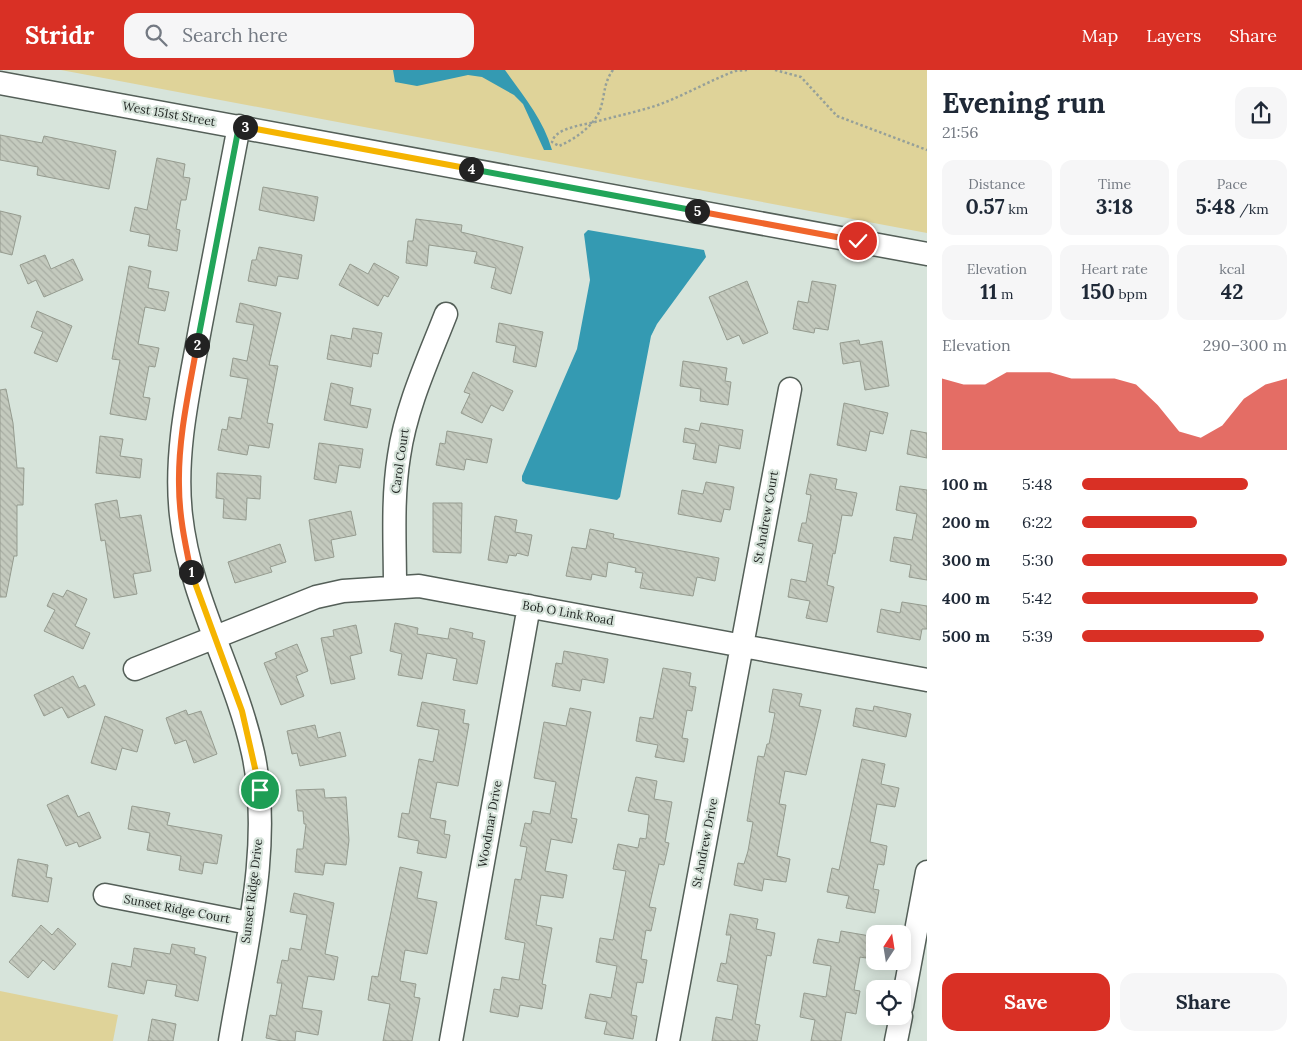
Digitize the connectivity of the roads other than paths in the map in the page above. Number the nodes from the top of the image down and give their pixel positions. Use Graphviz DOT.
graph roads {
  1 [pos="0,83"];
  2 [pos="239,126"];
  3 [pos="927,254"];
  4 [pos="446,314"];
  5 [pos="790,389"];
  6 [pos="395,586"];
  7 [pos="528,606"];
  8 [pos="213,637"];
  9 [pos="742,645"];
  10 [pos="135,669"];
  11 [pos="927,680"];
  12 [pos="927,872"];
  13 [pos="105,896"];
  14 [pos="925,898"];
  15 [pos="249,923"];
  16 [pos="908,980"];
  17 [pos="899,1025"];
  18 [pos="230,1041"];
  19 [pos="451,1041"];
  20 [pos="668,1041"];
  21 [pos="896,1041"];
  1 -- 2 [label="street, West 151st Street"];
  2 -- 3 [label="street, West 151st Street"];
  2 -- 8 [label="street, Sunset Ridge Drive"];
  4 -- 6 [label="street, Carol Court"];
  5 -- 9 [label="street, St Andrew Court"];
  6 -- 7 [label="street, Bob O Link Road"];
  6 -- 8 [label="street, Bob O Link Road"];
  7 -- 9 [label="street, Bob O Link Road"];
  7 -- 19 [label="street, Woodmar Drive"];
  8 -- 10 [label="street, Bob O Link Road"];
  8 -- 15 [label="street, Sunset Ridge Drive"];
  9 -- 11 [label="street, Bob O Link Road"];
  9 -- 20 [label="street, St Andrew Drive"];
  12 -- 14 [label="street"];
  13 -- 15 [label="street, Sunset Ridge Court"];
  14 -- 16 [label="street"];
  15 -- 18 [label="street, Sunset Ridge Drive"];
  17 -- 21 [label="street"];
}
